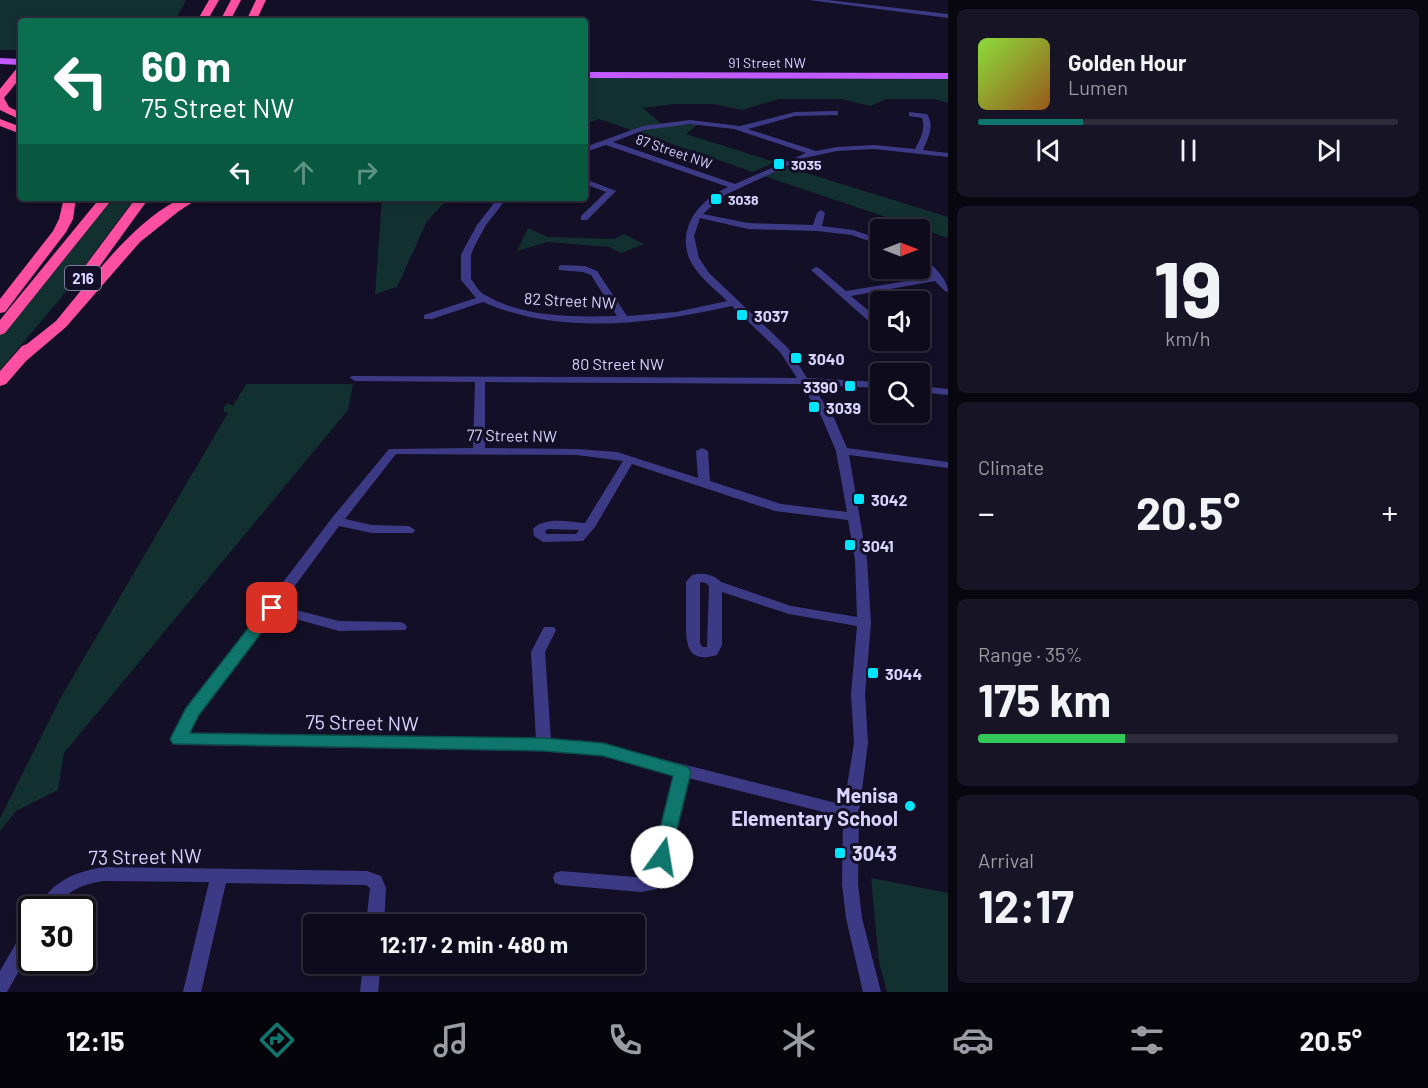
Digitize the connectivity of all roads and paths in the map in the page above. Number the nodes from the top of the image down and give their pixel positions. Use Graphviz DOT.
graph roads {
  1 [pos="214,0"];
  2 [pos="219,0"];
  3 [pos="236,0"];
  4 [pos="261,0"];
  5 [pos="812,0"];
  6 [pos="948,16"];
  7 [pos="204,18"];
  8 [pos="215,18"];
  9 [pos="227,18"];
  10 [pos="254,18"];
  11 [pos="0,61"];
  12 [pos="15,66"];
  13 [pos="948,68"];
  14 [pos="588,69"];
  15 [pos="588,75"];
  16 [pos="948,76"];
  17 [pos="18,78"];
  18 [pos="1,90"];
  19 [pos="835,113"];
  20 [pos="912,114"];
  21 [pos="18,116"];
  22 [pos="0,122"];
  23 [pos="741,129"];
  24 [pos="18,130"];
  25 [pos="605,142"];
  26 [pos="588,149"];
  27 [pos="919,150"];
  28 [pos="815,153"];
  29 [pos="948,155"];
  30 [pos="588,182"];
  31 [pos="734,186"];
  32 [pos="69,201"];
  33 [pos="105,201"];
  34 [pos="141,201"];
  35 [pos="187,201"];
  36 [pos="500,201"];
  37 [pos="821,213"];
  38 [pos="697,215"];
  39 [pos="584,218"];
  40 [pos="817,228"];
  41 [pos="870,239"];
  42 [pos="562,268"];
  43 [pos="816,270"];
  44 [pos="930,270"];
  45 [pos="948,272"];
  46 [pos="936,276"];
  47 [pos="948,289"];
  48 [pos="844,294"];
  49 [pos="482,298"];
  50 [pos="735,302"];
  51 [pos="0,309"];
  52 [pos="428,317"];
  53 [pos="870,317"];
  54 [pos="623,318"];
  55 [pos="0,330"];
  56 [pos="21,357"];
  57 [pos="355,378"];
  58 [pos="480,379"];
  59 [pos="0,381"];
  60 [pos="806,381"];
  61 [pos="870,384"];
  62 [pos="930,389"];
  63 [pos="948,392"];
  64 [pos="479,451"];
  65 [pos="702,451"];
  66 [pos="842,451"];
  67 [pos="630,458"];
  68 [pos="948,465"];
  69 [pos="704,484"];
  70 [pos="854,517"];
  71 [pos="336,521"];
  72 [pos="589,527"];
  73 [pos="409,530"];
  74 [pos="716,585"];
  75 [pos="272,608"];
  76 [pos="864,623"];
  77 [pos="400,627"];
  78 [pos="549,630"];
  79 [pos="544,744"];
  80 [pos="682,772"];
  81 [pos="851,813"];
  82 [pos="219,876"];
  83 [pos="561,878"];
  84 [pos="55,896"];
  85 [pos="376,914"];
  86 [pos="18,956"];
  87 [pos="371,974"];
  88 [pos="0,988"];
  89 [pos="192,992"];
  90 [pos="369,992"];
  91 [pos="872,992"];
  1 -- 7 [label="highway"];
  2 -- 8 [label="highway"];
  3 -- 9 [label="highway"];
  4 -- 10 [label="highway"];
  5 -- 6 [label="street"];
  11 -- 12 [label="main road"];
  12 -- 18 [label="highway"];
  13 -- 14 [label="main road, 91 Street NW"];
  15 -- 16 [label="main road, 91 Street NW"];
  17 -- 18 [label="highway"];
  18 -- 21 [label="highway"];
  19 -- 23 [label="street"];
  20 -- 27 [label="street"];
  22 -- 24 [label="highway"];
  23 -- 25 [label="street"];
  23 -- 28 [label="street"];
  25 -- 26 [label="street"];
  25 -- 31 [label="street, 87 Street NW"];
  27 -- 28 [label="street"];
  27 -- 29 [label="street"];
  28 -- 31 [label="street"];
  30 -- 39 [label="street"];
  31 -- 38 [label="street"];
  32 -- 51 [label="highway"];
  33 -- 55 [label="highway, 216"];
  34 -- 56 [label="highway, 216"];
  35 -- 56 [label="highway"];
  36 -- 49 [label="street, 82 Street NW"];
  37 -- 40 [label="street"];
  38 -- 40 [label="street"];
  38 -- 50 [label="street"];
  40 -- 41 [label="street"];
  42 -- 54 [label="street, 82 Street NW"];
  43 -- 48 [label="street"];
  44 -- 46 [label="street"];
  45 -- 46 [label="street"];
  46 -- 47 [label="street"];
  46 -- 48 [label="street"];
  48 -- 53 [label="street"];
  49 -- 52 [label="street"];
  49 -- 54 [label="street, 82 Street NW"];
  50 -- 54 [label="street, 82 Street NW"];
  50 -- 60 [label="street"];
  56 -- 59 [label="highway, 216"];
  57 -- 58 [label="street, 80 Street NW"];
  58 -- 60 [label="street, 80 Street NW"];
  58 -- 64 [label="street"];
  60 -- 61 [label="street, 80 Street NW"];
  60 -- 66 [label="street"];
  62 -- 63 [label="street"];
  64 -- 67 [label="street, 77 Street NW"];
  64 -- 71 [label="street, 77 Street NW"];
  65 -- 69 [label="street"];
  66 -- 68 [label="street"];
  66 -- 70 [label="street"];
  67 -- 69 [label="street, 77 Street NW"];
  67 -- 72 [label="street"];
  69 -- 70 [label="street, 77 Street NW"];
  70 -- 76 [label="street"];
  71 -- 73 [label="street"];
  71 -- 75 [label="street"];
  74 -- 74 [label="street"];
  74 -- 76 [label="street"];
  75 -- 77 [label="street"];
  75 -- 79 [label="street, 75 Street NW"];
  76 -- 81 [label="street"];
  78 -- 79 [label="street"];
  79 -- 80 [label="street, 75 Street NW"];
  80 -- 81 [label="street, 75 Street NW"];
  80 -- 83 [label="street"];
  81 -- 91 [label="street"];
  82 -- 84 [label="street, 73 Street NW"];
  82 -- 85 [label="street, 73 Street NW"];
  82 -- 89 [label="street, 73 Street NW"];
  86 -- 88 [label="street"];
  87 -- 90 [label="street"];
}
